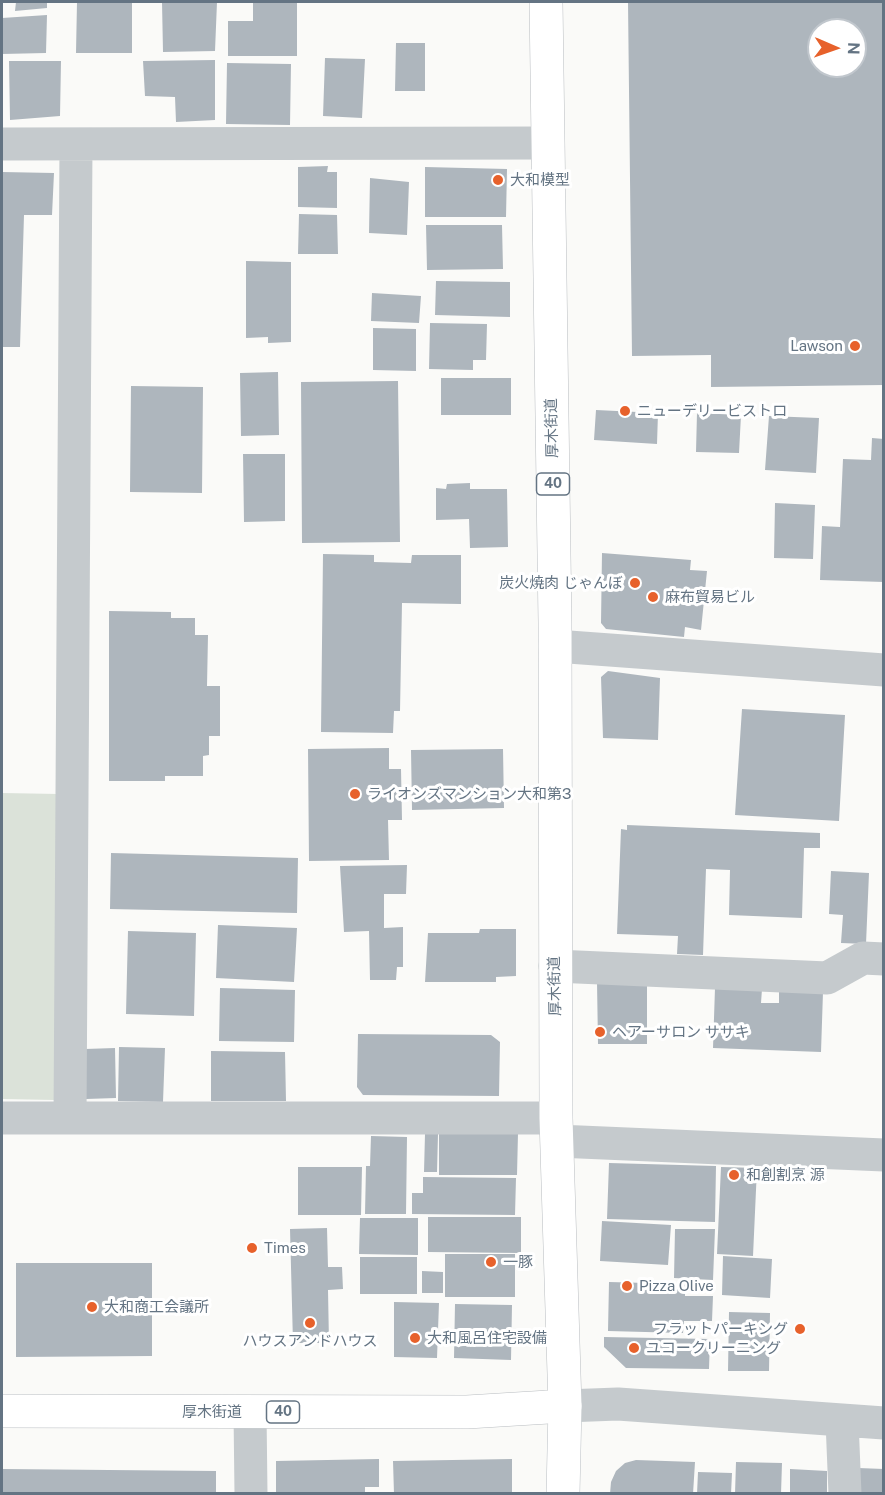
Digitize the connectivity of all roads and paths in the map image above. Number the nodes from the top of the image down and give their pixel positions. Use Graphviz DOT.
graph roads {
  1 [pos="546,2"];
  2 [pos="548,143"];
  3 [pos="2,144"];
  4 [pos="76,145"];
  5 [pos="555,646"];
  6 [pos="884,670"];
  7 [pos="884,958"];
  8 [pos="555,966"];
  9 [pos="2,1118"];
  10 [pos="70,1118"];
  11 [pos="557,1129"];
  12 [pos="884,1155"];
  13 [pos="565,1406"];
  14 [pos="2,1411"];
  15 [pos="250,1412"];
  16 [pos="842,1421"];
  17 [pos="884,1423"];
  18 [pos="251,1494"];
  19 [pos="563,1494"];
  20 [pos="845,1494"];
  1 -- 2 [label="main road, 厚木街道 / 40"];
  2 -- 4 [label="street"];
  2 -- 5 [label="main road, 厚木街道 / 40"];
  3 -- 4 [label="street"];
  4 -- 10 [label="street"];
  5 -- 6 [label="street"];
  5 -- 8 [label="main road, 厚木街道 / 40"];
  7 -- 8 [label="street"];
  8 -- 11 [label="main road, 厚木街道 / 40"];
  9 -- 10 [label="street"];
  10 -- 11 [label="street"];
  11 -- 12 [label="street"];
  11 -- 13 [label="main road, 厚木街道 / 40"];
  13 -- 15 [label="main road, 厚木街道 / 40"];
  13 -- 16 [label="street"];
  13 -- 19 [label="main road"];
  14 -- 15 [label="main road, 厚木街道 / 40"];
  15 -- 18 [label="street"];
  16 -- 17 [label="street"];
  16 -- 20 [label="street"];
}
